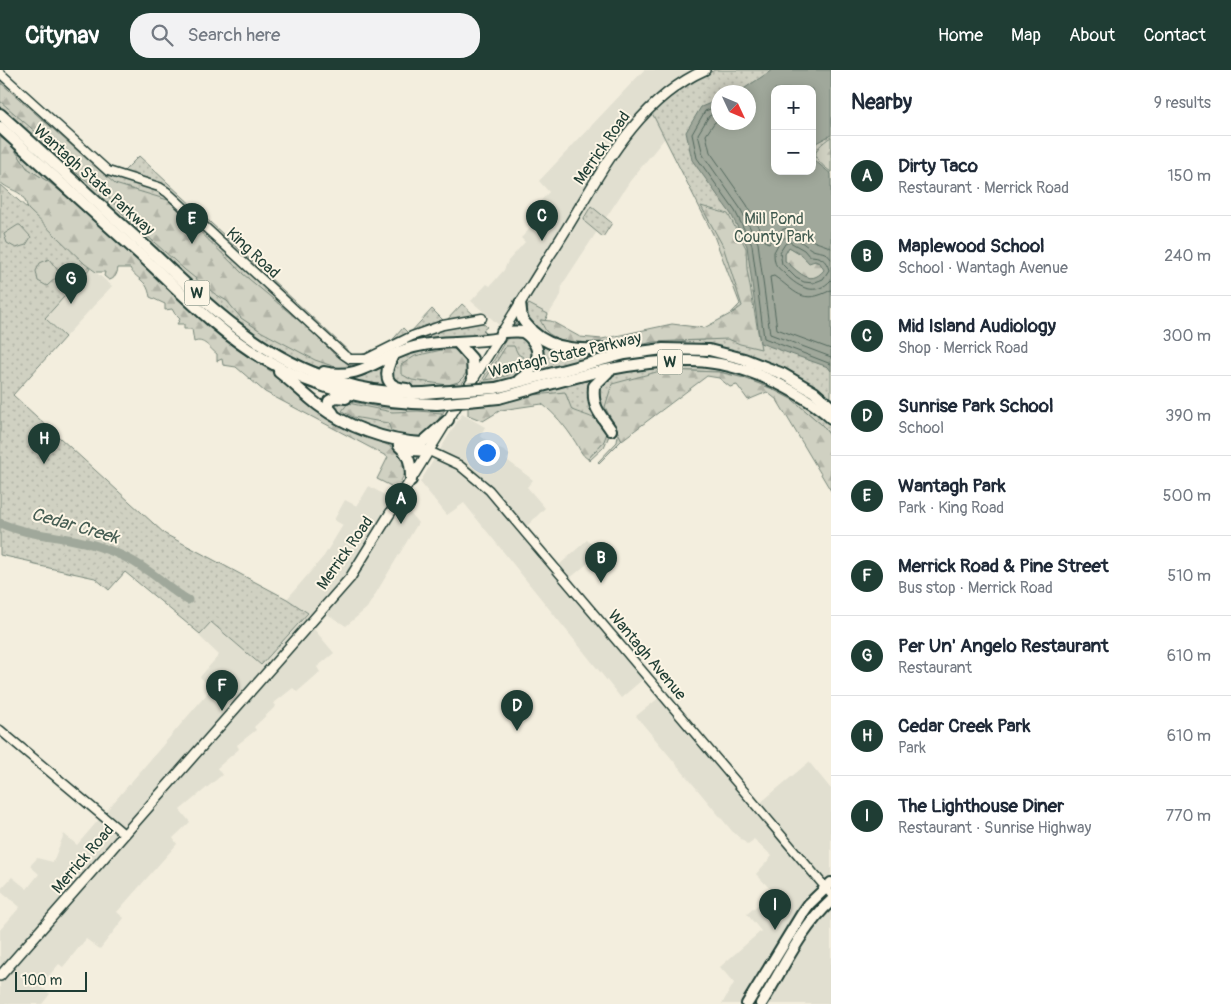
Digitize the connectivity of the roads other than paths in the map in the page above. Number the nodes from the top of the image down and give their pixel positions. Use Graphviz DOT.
graph roads {
  1 [pos="705,70"];
  2 [pos="0,74"];
  3 [pos="0,114"];
  4 [pos="0,127"];
  5 [pos="520,303"];
  6 [pos="482,318"];
  7 [pos="500,335"];
  8 [pos="457,342"];
  9 [pos="663,349"];
  10 [pos="265,354"];
  11 [pos="394,355"];
  12 [pos="610,370"];
  13 [pos="473,378"];
  14 [pos="516,382"];
  15 [pos="436,392"];
  16 [pos="498,393"];
  17 [pos="401,402"];
  18 [pos="831,406"];
  19 [pos="337,417"];
  20 [pos="831,418"];
  21 [pos="448,420"];
  22 [pos="611,430"];
  23 [pos="380,436"];
  24 [pos="396,444"];
  25 [pos="429,451"];
  26 [pos="411,480"];
  27 [pos="0,730"];
  28 [pos="124,834"];
  29 [pos="829,888"];
  30 [pos="831,901"];
  31 [pos="0,976"];
  32 [pos="746,1004"];
  33 [pos="761,1004"];
  1 -- 5 [label="main road, Merrick Road"];
  2 -- 6 [label="street, King Road"];
  3 -- 10 [label="highway, Wantagh State Parkway / W"];
  4 -- 10 [label="highway, Wantagh State Parkway / W"];
  5 -- 7 [label="main road, Merrick Road"];
  5 -- 9 [label="highway"];
  7 -- 8 [label="highway"];
  7 -- 13 [label="main road, Merrick Road"];
  7 -- 14 [label="highway"];
  8 -- 11 [label="highway"];
  8 -- 13 [label="highway"];
  9 -- 14 [label="highway, Wantagh State Parkway / W"];
  9 -- 18 [label="highway, Wantagh State Parkway / W"];
  10 -- 11 [label="highway"];
  10 -- 15 [label="highway, Wantagh State Parkway / W"];
  10 -- 17 [label="highway, Wantagh State Parkway / W"];
  10 -- 19 [label="highway"];
  11 -- 15 [label="highway"];
  12 -- 16 [label="highway, Wantagh State Parkway / W"];
  12 -- 20 [label="highway, Wantagh State Parkway / W"];
  12 -- 22 [label="highway"];
  13 -- 21 [label="main road, Merrick Road"];
  14 -- 16 [label="highway, Wantagh State Parkway / W"];
  15 -- 16 [label="highway, Wantagh State Parkway / W, bridge"];
  16 -- 17 [label="highway, Wantagh State Parkway / W, bridge"];
  17 -- 19 [label="highway"];
  19 -- 23 [label="highway"];
  21 -- 23 [label="highway"];
  21 -- 25 [label="main road, Merrick Road"];
  23 -- 24 [label="highway"];
  24 -- 25 [label="highway"];
  24 -- 26 [label="highway"];
  25 -- 26 [label="main road, Merrick Road"];
  25 -- 29 [label="street, Wantagh Avenue"];
  26 -- 28 [label="main road, Merrick Road"];
  27 -- 28 [label="street"];
  28 -- 31 [label="main road, Merrick Road"];
  29 -- 32 [label="highway"];
  30 -- 33 [label="highway"];
}
